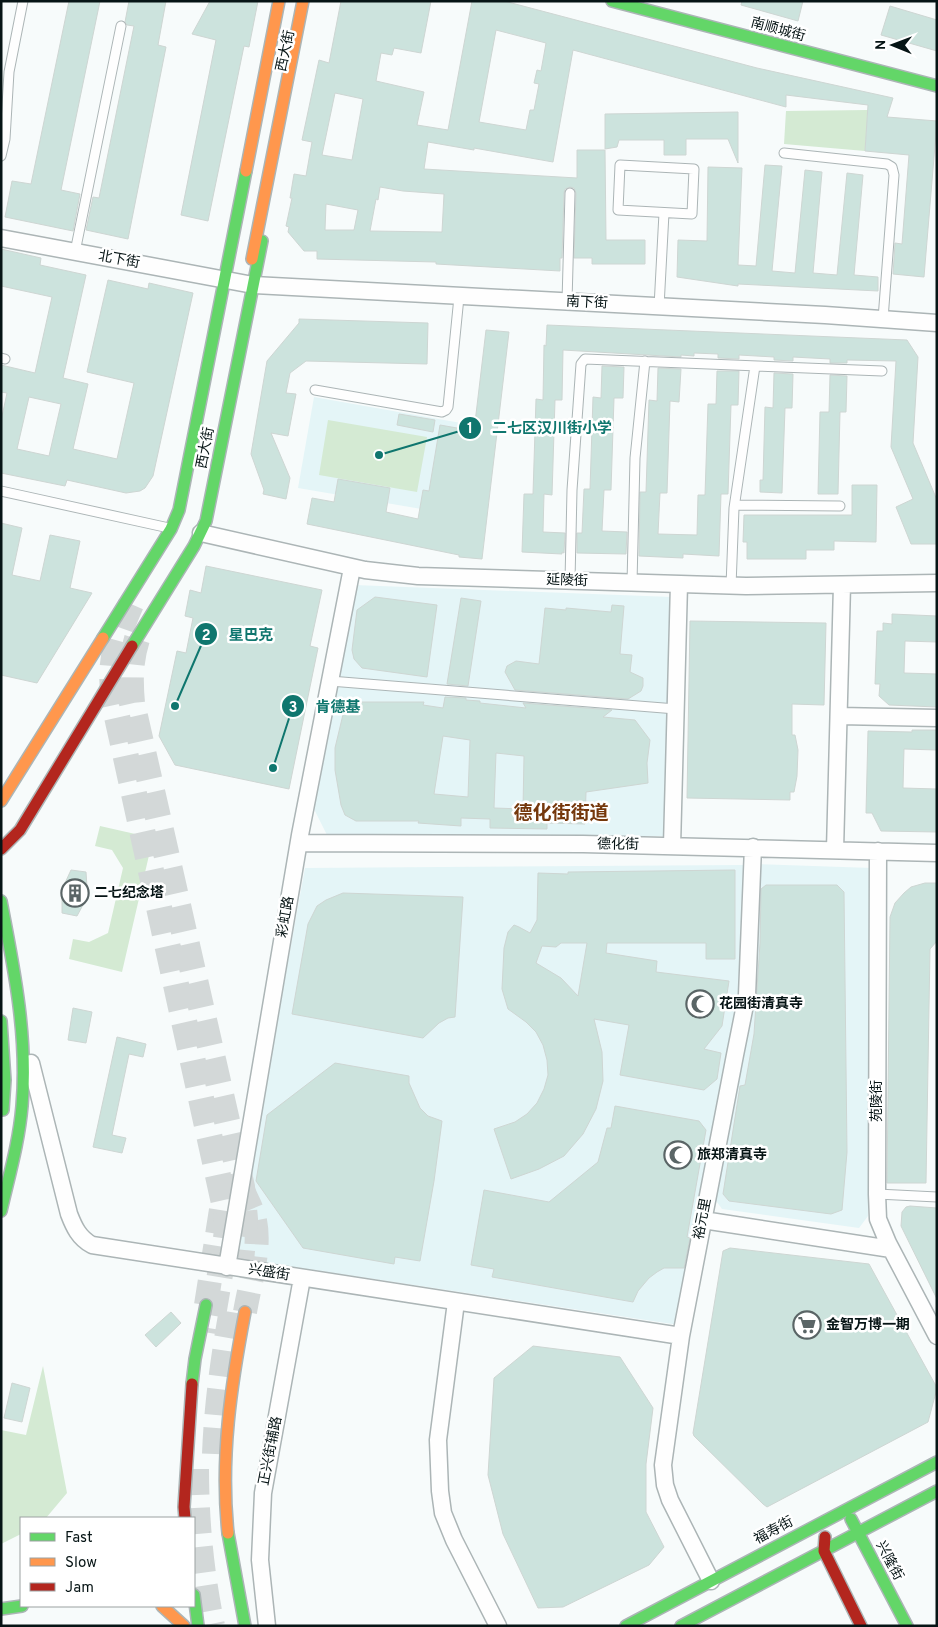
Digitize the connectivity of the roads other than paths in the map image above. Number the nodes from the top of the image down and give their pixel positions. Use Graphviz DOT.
graph roads {
  1 [pos="23,1"];
  2 [pos="279,1"];
  3 [pos="286,1"];
  4 [pos="303,1"];
  5 [pos="311,1"];
  6 [pos="612,1"];
  7 [pos="121,26"];
  8 [pos="937,86"];
  9 [pos="784,153"];
  10 [pos="1,156"];
  11 [pos="570,193"];
  12 [pos="664,213"];
  13 [pos="1,238"];
  14 [pos="75,252"];
  15 [pos="236,256"];
  16 [pos="252,259"];
  17 [pos="238,282"];
  18 [pos="459,296"];
  19 [pos="567,302"];
  20 [pos="659,307"];
  21 [pos="883,319"];
  22 [pos="937,323"];
  23 [pos="645,361"];
  24 [pos="755,366"];
  25 [pos="882,371"];
  26 [pos="315,390"];
  27 [pos="1,491"];
  28 [pos="735,505"];
  29 [pos="840,506"];
  30 [pos="171,529"];
  31 [pos="201,533"];
  32 [pos="352,568"];
  33 [pos="570,581"];
  34 [pos="632,583"];
  35 [pos="937,583"];
  36 [pos="679,584"];
  37 [pos="842,585"];
  38 [pos="731,586"];
  39 [pos="330,681"];
  40 [pos="676,709"];
  41 [pos="840,716"];
  42 [pos="937,718"];
  43 [pos="1,801"];
  44 [pos="299,843"];
  45 [pos="672,846"];
  46 [pos="752,847"];
  47 [pos="1,849"];
  48 [pos="835,850"];
  49 [pos="878,851"];
  50 [pos="937,853"];
  51 [pos="1,901"];
  52 [pos="1,1021"];
  53 [pos="21,1022"];
  54 [pos="3,1080"];
  55 [pos="1,1123"];
  56 [pos="877,1194"];
  57 [pos="937,1197"];
  58 [pos="1,1211"];
  59 [pos="703,1220"];
  60 [pos="891,1249"];
  61 [pos="227,1266"];
  62 [pos="302,1278"];
  63 [pos="456,1302"];
  64 [pos="206,1305"];
  65 [pos="245,1312"];
  66 [pos="681,1336"];
  67 [pos="937,1336"];
  68 [pos="937,1462"];
  69 [pos="937,1491"];
  70 [pos="846,1509"];
  71 [pos="183,1515"];
  72 [pos="827,1520"];
  73 [pos="858,1532"];
  74 [pos="824,1551"];
  75 [pos="710,1581"];
  76 [pos="195,1603"];
  77 [pos="20,1606"];
  78 [pos="163,1607"];
  79 [pos="1,1609"];
  80 [pos="184,1626"];
  81 [pos="198,1626"];
  82 [pos="245,1626"];
  83 [pos="267,1626"];
  84 [pos="498,1626"];
  85 [pos="626,1626"];
  86 [pos="681,1626"];
  87 [pos="861,1626"];
  88 [pos="907,1626"];
  1 -- 10 [label="lane"];
  2 -- 17 [label="street, 西大街"];
  3 -- 15 [label="street, 西大街"];
  4 -- 16 [label="street, 西大街"];
  5 -- 17 [label="street, 西大街"];
  6 -- 8 [label="street, 南顺城街"];
  7 -- 14 [label="lane"];
  9 -- 21 [label="lane"];
  11 -- 19 [label="lane"];
  12 -- 12 [label="lane"];
  12 -- 20 [label="lane"];
  13 -- 14 [label="street, 北下街"];
  14 -- 17 [label="street, 北下街"];
  17 -- 18 [label="street, 南下街"];
  17 -- 30 [label="street, 西大街"];
  17 -- 31 [label="street, 西大街"];
  18 -- 19 [label="street, 南下街"];
  18 -- 26 [label="lane"];
  19 -- 20 [label="street, 南下街"];
  20 -- 21 [label="street, 南下街"];
  21 -- 22 [label="street, 南下街"];
  23 -- 24 [label="lane"];
  23 -- 33 [label="lane"];
  23 -- 34 [label="lane"];
  24 -- 25 [label="lane"];
  24 -- 28 [label="lane"];
  27 -- 30 [label="lane"];
  28 -- 29 [label="lane"];
  28 -- 38 [label="lane"];
  30 -- 43 [label="street, 西大街"];
  31 -- 32 [label="street, 延陵街"];
  31 -- 47 [label="street, 西大街"];
  32 -- 33 [label="street, 延陵街"];
  32 -- 39 [label="street, 彩虹路"];
  33 -- 34 [label="street, 延陵街"];
  34 -- 36 [label="street, 延陵街"];
  35 -- 37 [label="street, 延陵街"];
  36 -- 38 [label="street, 延陵街"];
  36 -- 40 [label="street"];
  37 -- 38 [label="street, 延陵街"];
  37 -- 41 [label="street"];
  39 -- 40 [label="lane"];
  39 -- 44 [label="street, 彩虹路"];
  40 -- 45 [label="street"];
  41 -- 42 [label="street"];
  41 -- 48 [label="street"];
  44 -- 45 [label="street, 德化街"];
  44 -- 61 [label="street, 彩虹路"];
  45 -- 46 [label="street, 德化街"];
  46 -- 48 [label="street, 德化街"];
  46 -- 59 [label="street, 裕元里"];
  48 -- 49 [label="street, 德化街"];
  49 -- 50 [label="street, 德化街"];
  49 -- 56 [label="street, 苑陵街"];
  51 -- 53 [label="street"];
  52 -- 54 [label="street"];
  53 -- 58 [label="street"];
  53 -- 61 [label="street, 兴盛街"];
  54 -- 55 [label="street"];
  56 -- 57 [label="lane"];
  56 -- 60 [label="street, 苑陵街"];
  59 -- 60 [label="street"];
  59 -- 66 [label="street, 裕元里"];
  60 -- 67 [label="street, 苑陵街"];
  61 -- 62 [label="street, 兴盛街"];
  62 -- 63 [label="street, 兴盛街"];
  62 -- 83 [label="street, 正兴街辅路"];
  63 -- 66 [label="street, 兴盛街"];
  63 -- 84 [label="street"];
  64 -- 71 [label="street"];
  65 -- 82 [label="street"];
  66 -- 75 [label="street, 裕元里"];
  68 -- 70 [label="street, 福寿街"];
  69 -- 73 [label="street"];
  70 -- 72 [label="street, 福寿街"];
  70 -- 73 [label="street, 兴隆街"];
  72 -- 74 [label="street"];
  72 -- 75 [label="street, 福寿街"];
  73 -- 74 [label="street"];
  73 -- 88 [label="street, 兴隆街"];
  74 -- 86 [label="street"];
  74 -- 87 [label="street"];
  75 -- 85 [label="street, 福寿街"];
  76 -- 81 [label="street"];
  77 -- 79 [label="street"];
  78 -- 80 [label="street"];
}
